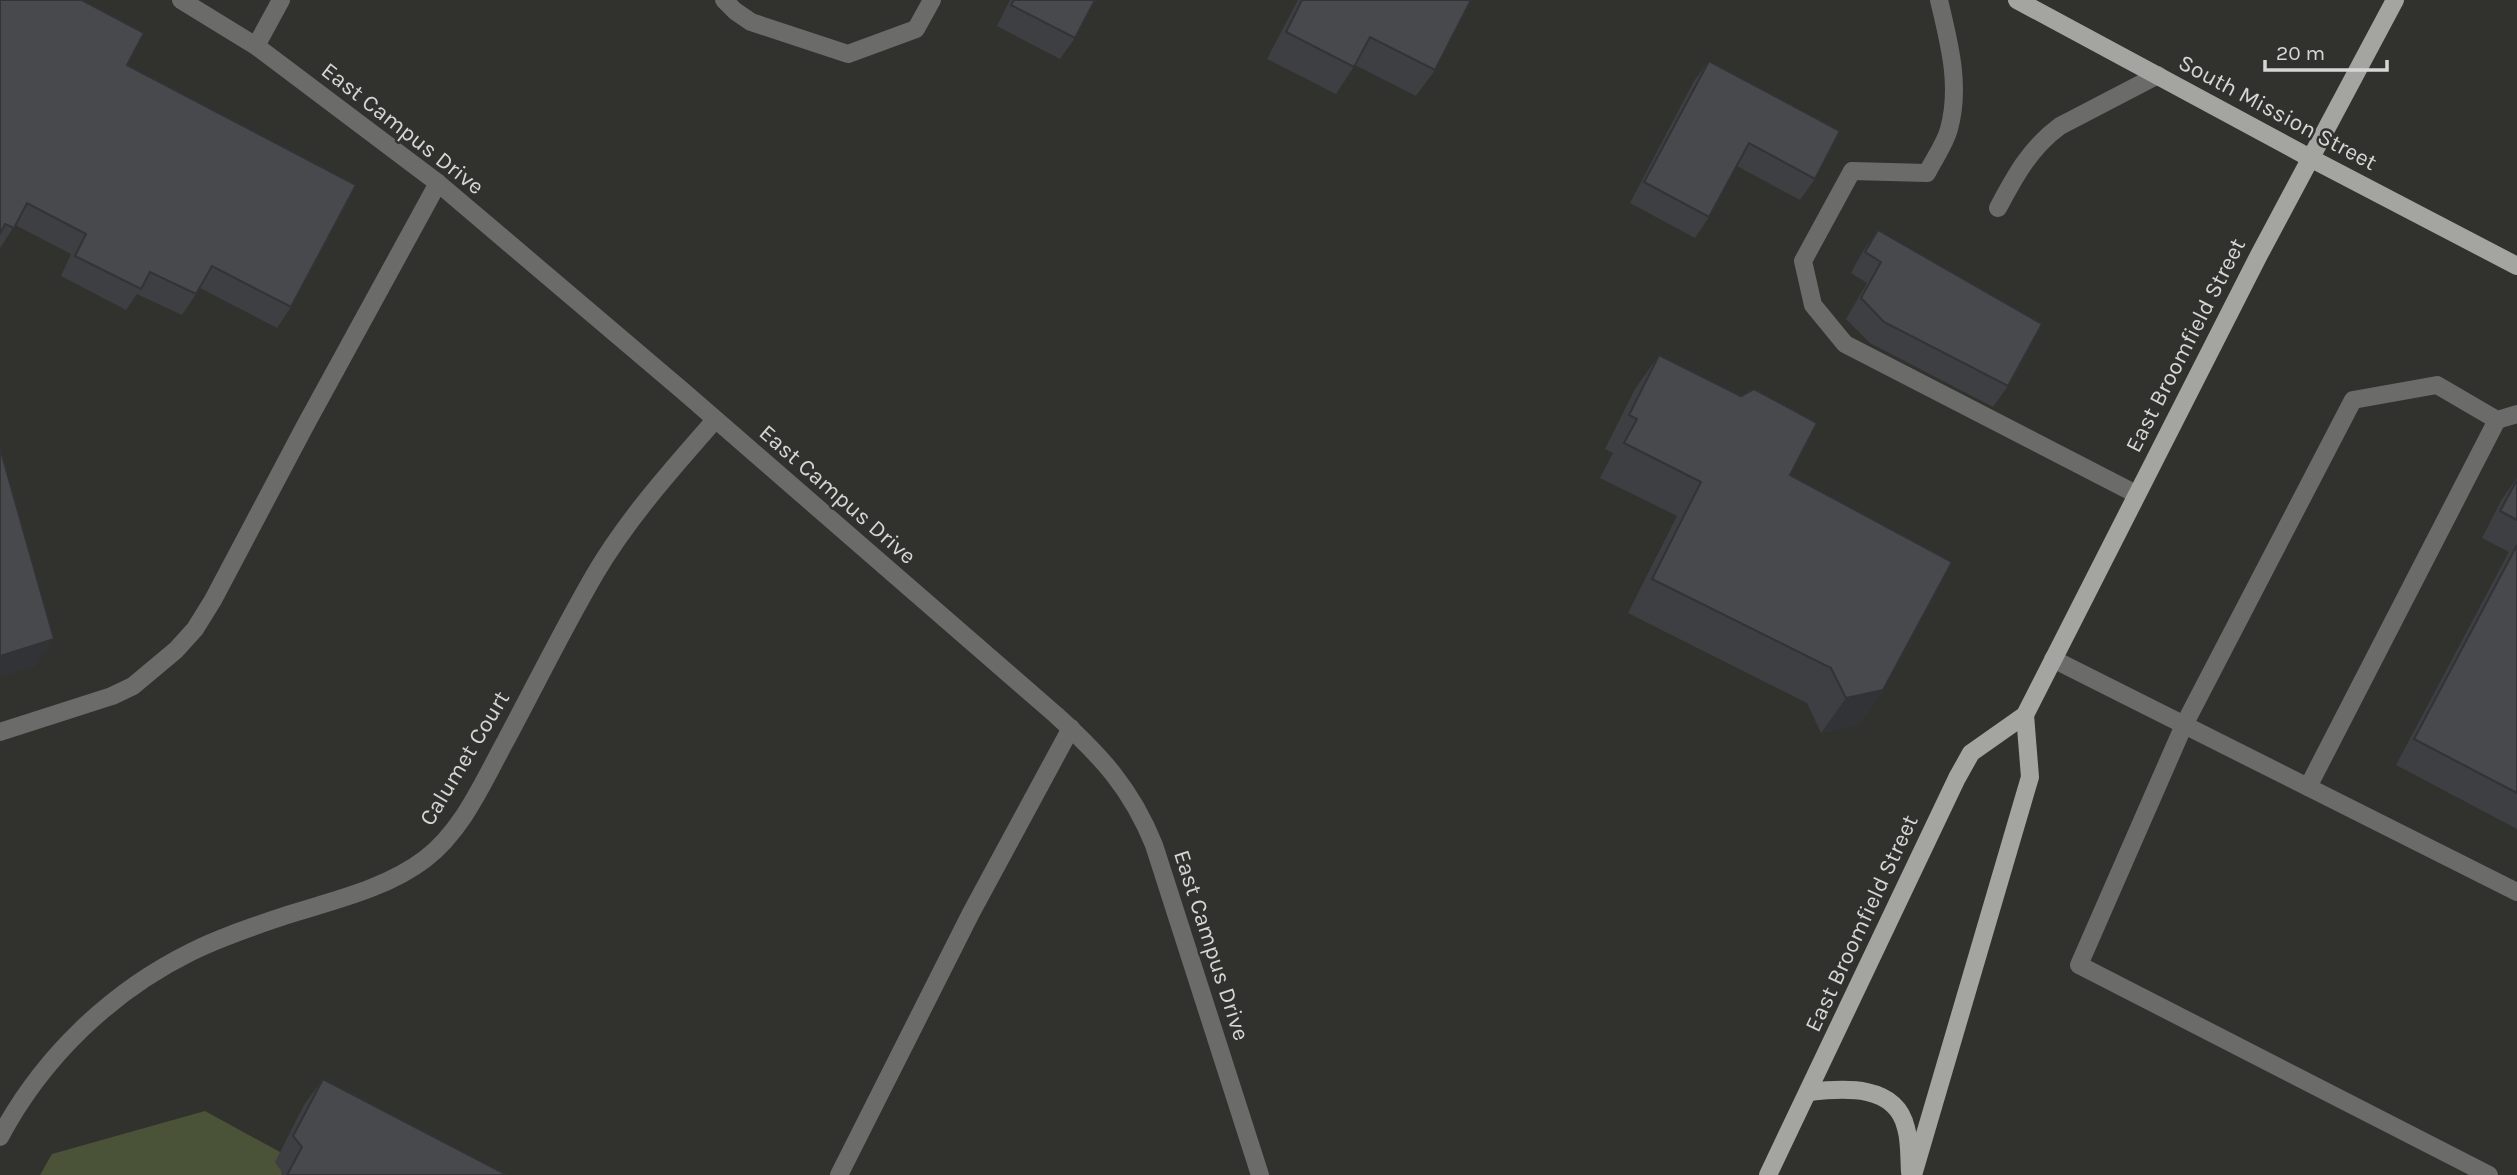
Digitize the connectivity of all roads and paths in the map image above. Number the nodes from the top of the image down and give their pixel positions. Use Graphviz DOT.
graph roads {
  1 [pos="181,0"];
  2 [pos="281,0"];
  3 [pos="724,0"];
  4 [pos="932,0"];
  5 [pos="1939,0"];
  6 [pos="2017,0"];
  7 [pos="2395,0"];
  8 [pos="256,46"];
  9 [pos="2158,75"];
  10 [pos="2312,159"];
  11 [pos="438,183"];
  12 [pos="1998,208"];
  13 [pos="2517,266"];
  14 [pos="2517,414"];
  15 [pos="715,420"];
  16 [pos="2497,420"];
  17 [pos="2136,495"];
  18 [pos="2053,659"];
  19 [pos="2025,715"];
  20 [pos="2184,725"];
  21 [pos="1071,728"];
  22 [pos="0,733"];
  23 [pos="2308,787"];
  24 [pos="2517,892"];
  25 [pos="1809,1092"];
  26 [pos="0,1137"];
  27 [pos="839,1175"];
  28 [pos="1260,1175"];
  29 [pos="1768,1175"];
  30 [pos="1912,1175"];
  31 [pos="2490,1175"];
  1 -- 8 [label="street, East Campus Drive"];
  2 -- 8 [label="street"];
  3 -- 4 [label="street"];
  5 -- 17 [label="street"];
  6 -- 9 [label="main road, South Mission Street"];
  7 -- 10 [label="main road, East Broomfield Street"];
  8 -- 11 [label="street, East Campus Drive"];
  9 -- 10 [label="main road, South Mission Street"];
  9 -- 12 [label="street"];
  10 -- 13 [label="main road, South Mission Street"];
  10 -- 17 [label="main road, East Broomfield Street"];
  11 -- 15 [label="street, East Campus Drive"];
  11 -- 22 [label="street"];
  14 -- 16 [label="street"];
  15 -- 21 [label="street, East Campus Drive"];
  15 -- 26 [label="street, Calumet Court"];
  16 -- 20 [label="street"];
  16 -- 23 [label="street"];
  17 -- 18 [label="main road, East Broomfield Street"];
  18 -- 19 [label="main road, East Broomfield Street"];
  18 -- 20 [label="street"];
  19 -- 25 [label="main road, East Broomfield Street"];
  19 -- 30 [label="main road"];
  20 -- 23 [label="street"];
  20 -- 31 [label="street"];
  21 -- 27 [label="street"];
  21 -- 28 [label="street, East Campus Drive"];
  23 -- 24 [label="street"];
  25 -- 29 [label="main road, East Broomfield Street"];
  25 -- 30 [label="main road"];
}
